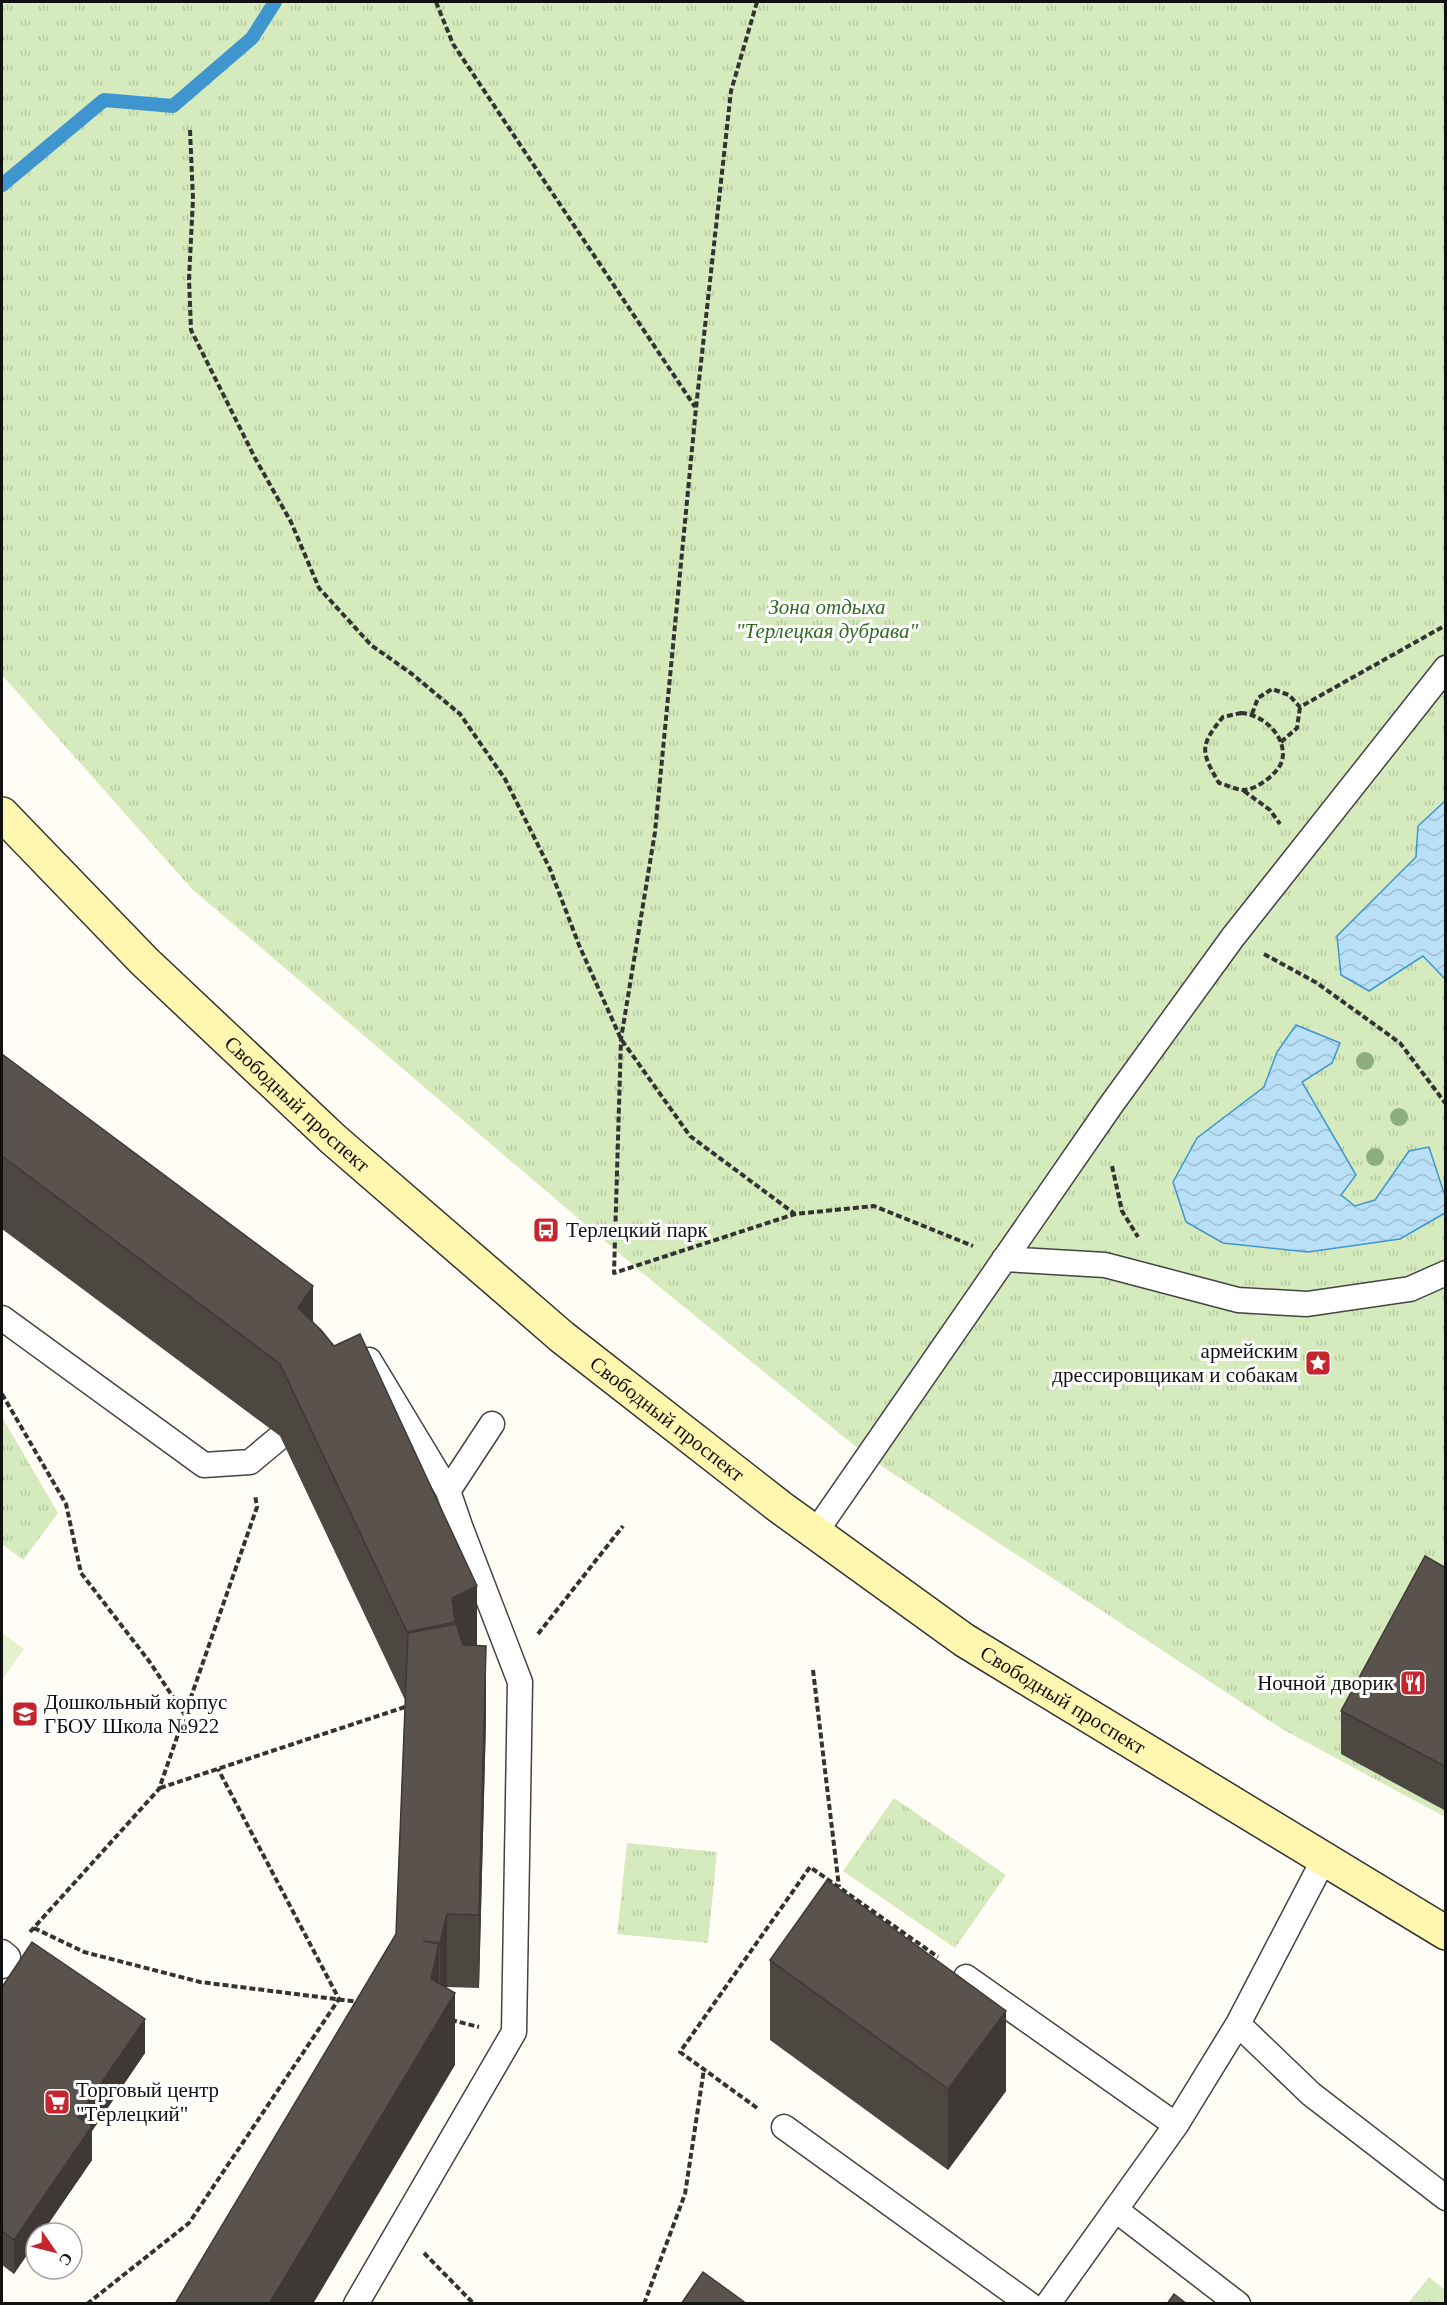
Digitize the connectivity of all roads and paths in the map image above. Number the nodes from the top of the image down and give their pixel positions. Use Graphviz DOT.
graph roads {
  1 [pos="436,2"];
  2 [pos="757,2"];
  3 [pos="190,130"];
  4 [pos="696,408"];
  5 [pos="1446,625"];
  6 [pos="1446,668"];
  7 [pos="1300,707"];
  8 [pos="1252,714"];
  9 [pos="1281,742"];
  10 [pos="1244,791"];
  11 [pos="2,814"];
  12 [pos="1300,852"];
  13 [pos="1233,937"];
  14 [pos="621,1039"];
  15 [pos="1446,1104"];
  16 [pos="1112,1164"];
  17 [pos="795,1214"];
  18 [pos="1139,1239"];
  19 [pos="1004,1259"];
  20 [pos="1446,1273"];
  21 [pos="2,1318"];
  22 [pos="345,1381"];
  23 [pos="2,1394"];
  24 [pos="492,1424"];
  25 [pos="280,1437"];
  26 [pos="250,1462"];
  27 [pos="448,1491"];
  28 [pos="623,1526"];
  29 [pos="815,1533"];
  30 [pos="514,1665"];
  31 [pos="813,1670"];
  32 [pos="408,1706"];
  33 [pos="184,1715"];
  34 [pos="218,1769"];
  35 [pos="159,1789"];
  36 [pos="1324,1859"];
  37 [pos="839,1887"];
  38 [pos="34,1928"];
  39 [pos="1446,1931"];
  40 [pos="4,1958"];
  41 [pos="966,1977"];
  42 [pos="339,1999"];
  43 [pos="362,2002"];
  44 [pos="1238,2024"];
  45 [pos="704,2069"];
  46 [pos="1176,2125"];
  47 [pos="783,2127"];
  48 [pos="1446,2198"];
  49 [pos="1116,2210"];
  50 [pos="399,2229"];
  51 [pos="87,2304"];
  52 [pos="356,2304"];
  53 [pos="474,2304"];
  54 [pos="644,2304"];
  55 [pos="1029,2304"];
  56 [pos="1048,2304"];
  57 [pos="1238,2304"];
  1 -- 4 [label="path"];
  2 -- 4 [label="path"];
  3 -- 14 [label="path"];
  4 -- 14 [label="path"];
  5 -- 7 [label="path"];
  6 -- 12 [label="lane"];
  7 -- 8 [label="path"];
  7 -- 9 [label="path"];
  8 -- 9 [label="path"];
  8 -- 10 [label="path"];
  9 -- 10 [label="path"];
  10 -- 12 [label="path"];
  11 -- 29 [label="main road, Свободный проспект"];
  12 -- 13 [label="lane"];
  13 -- 15 [label="path"];
  13 -- 19 [label="lane"];
  14 -- 17 [label="path"];
  14 -- 17 [label="path"];
  16 -- 18 [label="path"];
  17 -- 19 [label="path"];
  19 -- 20 [label="lane"];
  19 -- 29 [label="lane"];
  21 -- 26 [label="lane"];
  22 -- 27 [label="lane"];
  23 -- 33 [label="path"];
  24 -- 27 [label="lane"];
  25 -- 26 [label="lane"];
  26 -- 33 [label="path"];
  27 -- 30 [label="lane"];
  28 -- 30 [label="path"];
  29 -- 36 [label="main road, Свободный проспект"];
  30 -- 50 [label="lane"];
  31 -- 37 [label="path"];
  32 -- 34 [label="path"];
  33 -- 35 [label="path"];
  34 -- 35 [label="path"];
  34 -- 42 [label="path"];
  35 -- 38 [label="path"];
  36 -- 39 [label="main road, Свободный проспект"];
  36 -- 44 [label="lane"];
  37 -- 41 [label="path"];
  37 -- 45 [label="path"];
  38 -- 40 [label="path"];
  38 -- 42 [label="path"];
  41 -- 46 [label="lane"];
  42 -- 43 [label="path"];
  42 -- 51 [label="path"];
  44 -- 46 [label="lane"];
  44 -- 48 [label="lane"];
  45 -- 47 [label="path"];
  45 -- 54 [label="path"];
  46 -- 49 [label="lane"];
  47 -- 55 [label="lane"];
  49 -- 56 [label="lane"];
  49 -- 57 [label="lane"];
  50 -- 52 [label="lane"];
  50 -- 53 [label="path"];
}
